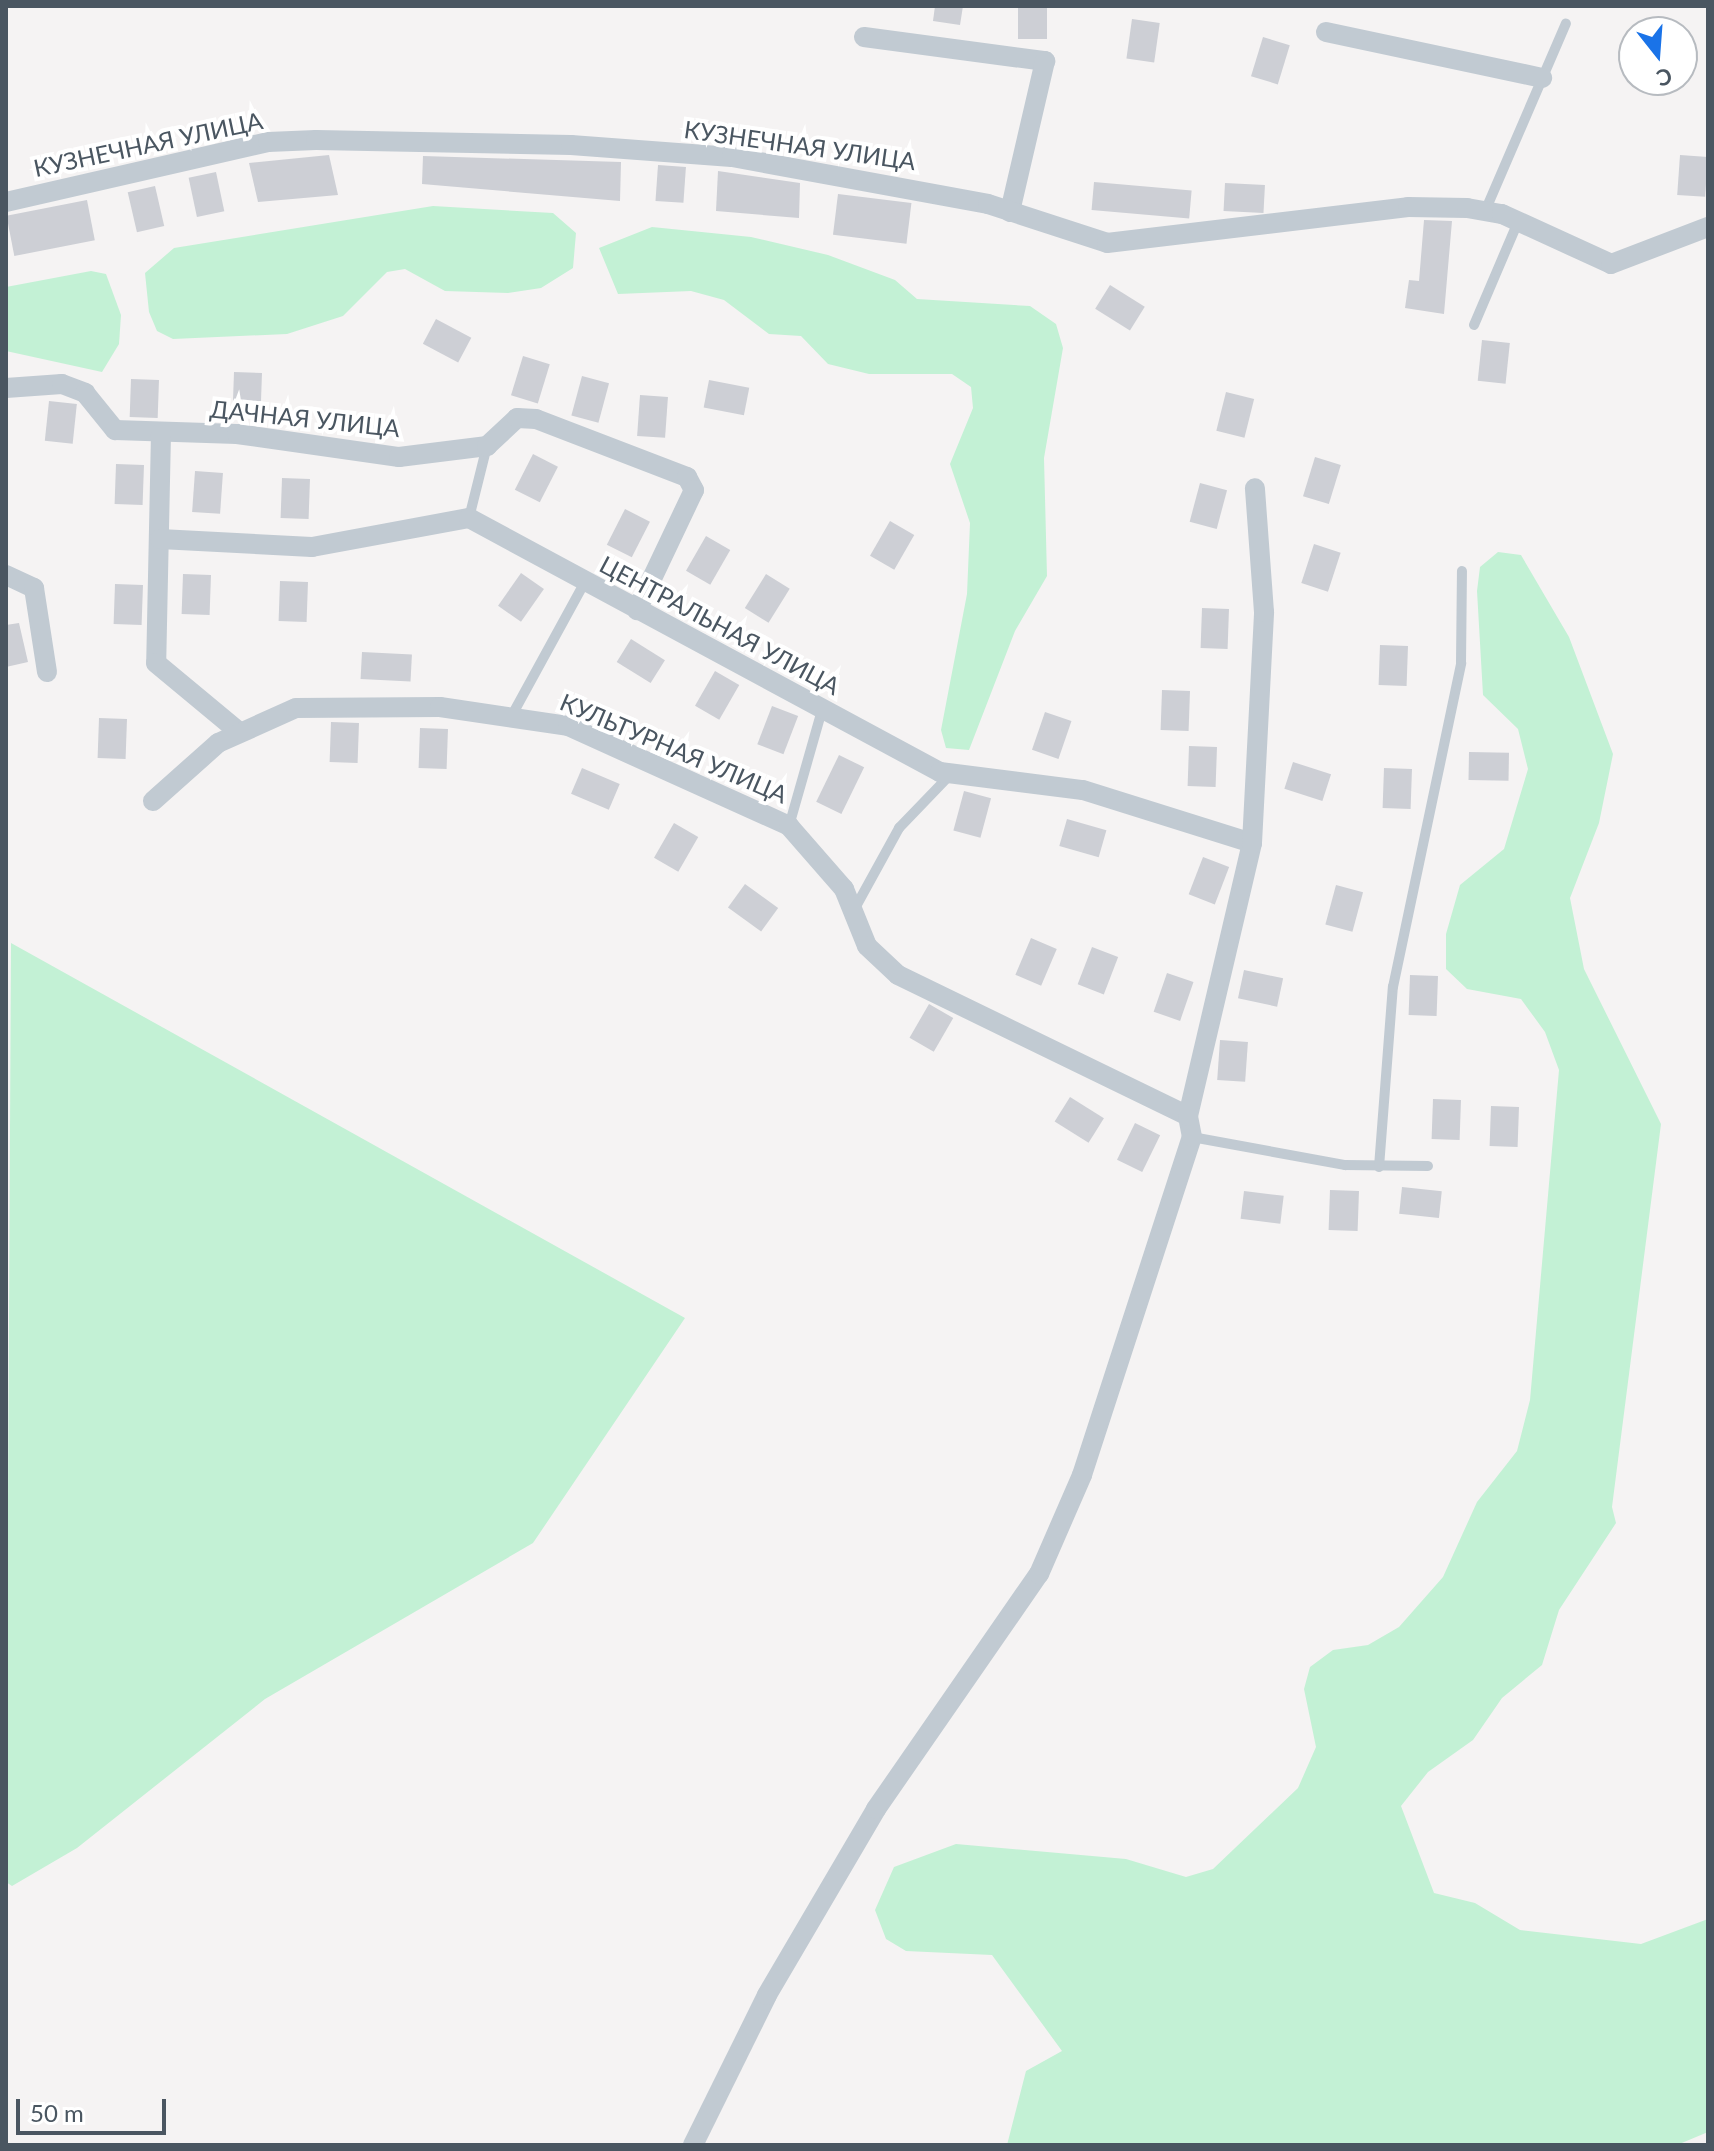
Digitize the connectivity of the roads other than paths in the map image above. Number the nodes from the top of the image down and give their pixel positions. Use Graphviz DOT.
graph roads {
  1 [pos="1566,23"];
  2 [pos="1326,32"];
  3 [pos="864,37"];
  4 [pos="1542,78"];
  5 [pos="6,202"];
  6 [pos="1486,209"];
  7 [pos="1010,212"];
  8 [pos="1518,222"];
  9 [pos="1708,227"];
  10 [pos="1474,325"];
  11 [pos="6,388"];
  12 [pos="161,433"];
  13 [pos="487,446"];
  14 [pos="1255,488"];
  15 [pos="469,518"];
  16 [pos="160,539"];
  17 [pos="1462,571"];
  18 [pos="6,575"];
  19 [pos="585,582"];
  20 [pos="637,610"];
  21 [pos="47,672"];
  22 [pos="822,710"];
  23 [pos="511,717"];
  24 [pos="239,732"];
  25 [pos="951,775"];
  26 [pos="153,801"];
  27 [pos="789,826"];
  28 [pos="1252,843"];
  29 [pos="854,910"];
  30 [pos="1188,1116"];
  31 [pos="1192,1137"];
  32 [pos="1428,1166"];
  33 [pos="1379,1167"];
  34 [pos="693,2145"];
  1 -- 4 [label="lane"];
  2 -- 4 [label="street"];
  3 -- 7 [label="street"];
  4 -- 6 [label="lane"];
  5 -- 7 [label="street, КУЗНЕЧНАЯ УЛИЦА"];
  6 -- 7 [label="street, КУЗНЕЧНАЯ УЛИЦА"];
  6 -- 8 [label="street, КУЗНЕЧНАЯ УЛИЦА"];
  8 -- 9 [label="street, КУЗНЕЧНАЯ УЛИЦА"];
  8 -- 10 [label="lane"];
  11 -- 12 [label="street, ДАЧНАЯ УЛИЦА"];
  12 -- 13 [label="street, ДАЧНАЯ УЛИЦА"];
  12 -- 16 [label="street"];
  13 -- 15 [label="lane"];
  13 -- 20 [label="street, ДАЧНАЯ УЛИЦА"];
  14 -- 28 [label="street"];
  15 -- 16 [label="street"];
  15 -- 19 [label="street, ЦЕНТРАЛЬНАЯ УЛИЦА"];
  16 -- 24 [label="street"];
  17 -- 33 [label="lane"];
  18 -- 21 [label="street"];
  19 -- 20 [label="street, ЦЕНТРАЛЬНАЯ УЛИЦА"];
  19 -- 23 [label="lane"];
  20 -- 22 [label="street, ЦЕНТРАЛЬНАЯ УЛИЦА"];
  22 -- 25 [label="street, ЦЕНТРАЛЬНАЯ УЛИЦА"];
  22 -- 27 [label="lane"];
  23 -- 24 [label="street, КУЛЬТУРНАЯ УЛИЦА"];
  23 -- 27 [label="street, КУЛЬТУРНАЯ УЛИЦА"];
  24 -- 26 [label="street, КУЛЬТУРНАЯ УЛИЦА"];
  25 -- 28 [label="street, ЦЕНТРАЛЬНАЯ УЛИЦА"];
  25 -- 29 [label="lane"];
  27 -- 29 [label="street, КУЛЬТУРНАЯ УЛИЦА"];
  28 -- 30 [label="street"];
  29 -- 30 [label="street, КУЛЬТУРНАЯ УЛИЦА"];
  30 -- 31 [label="street"];
  31 -- 33 [label="lane"];
  31 -- 34 [label="street"];
  32 -- 33 [label="lane"];
}
